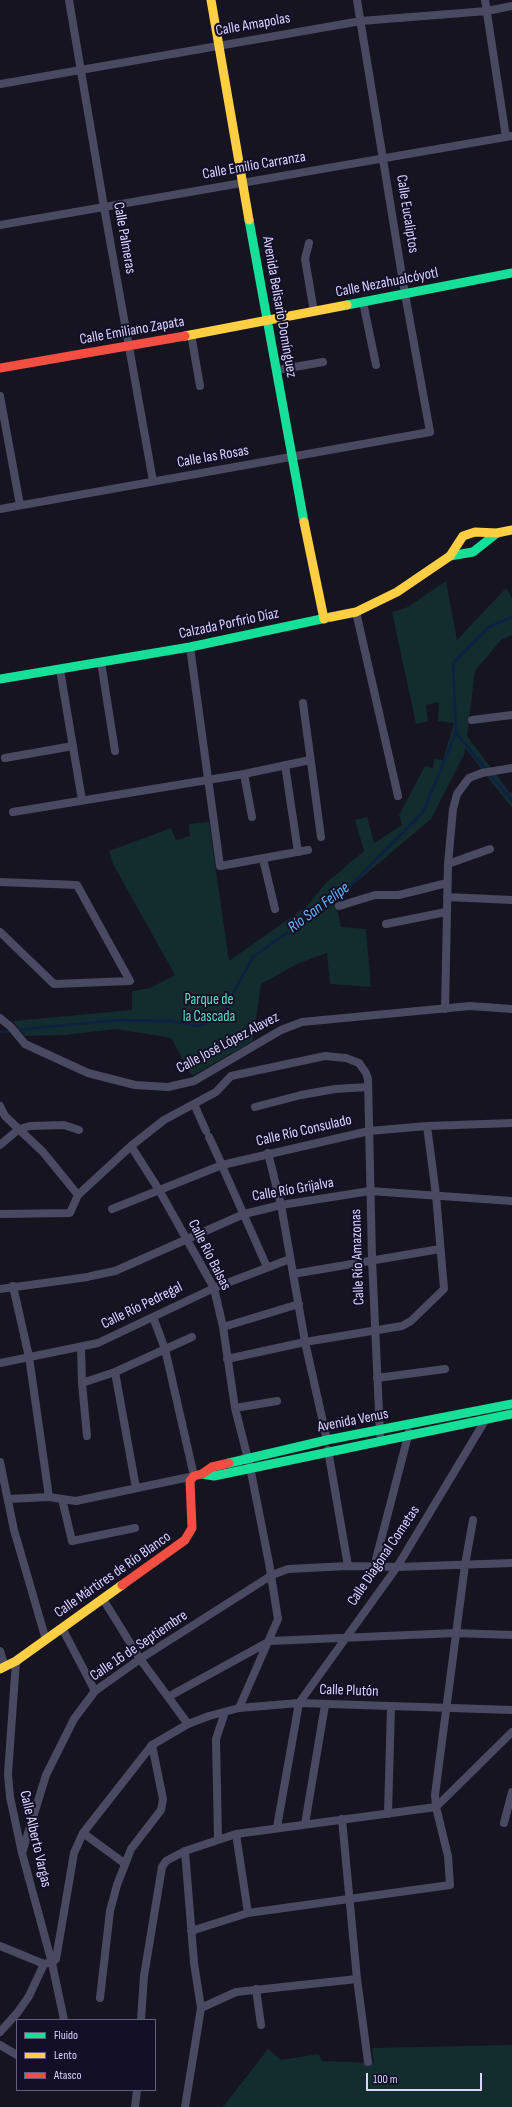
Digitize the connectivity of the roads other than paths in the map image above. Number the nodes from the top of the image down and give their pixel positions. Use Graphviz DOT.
graph roads {
  1 [pos="69,0"];
  2 [pos="211,0"];
  3 [pos="357,0"];
  4 [pos="485,0"];
  5 [pos="512,6"];
  6 [pos="487,11"];
  7 [pos="361,21"];
  8 [pos="219,45"];
  9 [pos="81,69"];
  10 [pos="0,84"];
  11 [pos="509,136"];
  12 [pos="384,158"];
  13 [pos="242,182"];
  14 [pos="104,207"];
  15 [pos="0,225"];
  16 [pos="309,243"];
  17 [pos="512,274"];
  18 [pos="405,294"];
  19 [pos="363,302"];
  20 [pos="314,312"];
  21 [pos="268,321"];
  22 [pos="191,334"];
  23 [pos="129,346"];
  24 [pos="323,362"];
  25 [pos="376,365"];
  26 [pos="0,368"];
  27 [pos="277,370"];
  28 [pos="200,386"];
  29 [pos="0,396"];
  30 [pos="1,408"];
  31 [pos="430,432"];
  32 [pos="292,457"];
  33 [pos="153,481"];
  34 [pos="20,505"];
  35 [pos="0,509"];
  36 [pos="512,530"];
  37 [pos="497,533"];
  38 [pos="450,556"];
  39 [pos="356,612"];
  40 [pos="324,619"];
  41 [pos="190,647"];
  42 [pos="101,662"];
  43 [pos="60,670"];
  44 [pos="0,679"];
  45 [pos="303,703"];
  46 [pos="512,715"];
  47 [pos="472,720"];
  48 [pos="73,746"];
  49 [pos="115,751"];
  50 [pos="5,758"];
  51 [pos="310,760"];
  52 [pos="285,765"];
  53 [pos="512,768"];
  54 [pos="244,774"];
  55 [pos="208,779"];
  56 [pos="398,796"];
  57 [pos="82,800"];
  58 [pos="13,812"];
  59 [pos="252,818"];
  60 [pos="321,837"];
  61 [pos="490,849"];
  62 [pos="308,850"];
  63 [pos="298,852"];
  64 [pos="263,859"];
  65 [pos="448,864"];
  66 [pos="0,882"];
  67 [pos="447,883"];
  68 [pos="447,897"];
  69 [pos="512,900"];
  70 [pos="339,906"];
  71 [pos="275,909"];
  72 [pos="446,912"];
  73 [pos="386,924"];
  74 [pos="0,932"];
  75 [pos="445,1008"];
  76 [pos="512,1009"];
  77 [pos="0,1018"];
  78 [pos="222,1065"];
  79 [pos="231,1076"];
  80 [pos="368,1088"];
  81 [pos="194,1104"];
  82 [pos="0,1106"];
  83 [pos="255,1107"];
  84 [pos="512,1123"];
  85 [pos="427,1126"];
  86 [pos="19,1129"];
  87 [pos="80,1130"];
  88 [pos="369,1131"];
  89 [pos="0,1145"];
  90 [pos="130,1146"];
  91 [pos="268,1153"];
  92 [pos="222,1166"];
  93 [pos="159,1190"];
  94 [pos="370,1191"];
  95 [pos="78,1195"];
  96 [pos="436,1195"];
  97 [pos="512,1201"];
  98 [pos="281,1205"];
  99 [pos="112,1209"];
  100 [pos="0,1214"];
  101 [pos="244,1214"];
  102 [pos="187,1238"];
  103 [pos="440,1249"];
  104 [pos="290,1259"];
  105 [pos="372,1259"];
  106 [pos="267,1267"];
  107 [pos="293,1274"];
  108 [pos="13,1286"];
  109 [pos="214,1288"];
  110 [pos="0,1289"];
  111 [pos="299,1304"];
  112 [pos="153,1317"];
  113 [pos="223,1328"];
  114 [pos="374,1330"];
  115 [pos="192,1337"];
  116 [pos="305,1342"];
  117 [pos="81,1347"];
  118 [pos="165,1349"];
  119 [pos="29,1358"];
  120 [pos="227,1359"];
  121 [pos="0,1363"];
  122 [pos="445,1369"];
  123 [pos="115,1372"];
  124 [pos="376,1378"];
  125 [pos="82,1383"];
  126 [pos="277,1401"];
  127 [pos="512,1404"];
  128 [pos="235,1408"];
  129 [pos="512,1414"];
  130 [pos="486,1419"];
  131 [pos="410,1424"];
  132 [pos="380,1430"];
  133 [pos="408,1435"];
  134 [pos="87,1436"];
  135 [pos="327,1440"];
  136 [pos="381,1440"];
  137 [pos="328,1450"];
  138 [pos="248,1458"];
  139 [pos="0,1462"];
  140 [pos="250,1467"];
  141 [pos="198,1475"];
  142 [pos="136,1488"];
  143 [pos="50,1497"];
  144 [pos="8,1499"];
  145 [pos="62,1499"];
  146 [pos="473,1520"];
  147 [pos="135,1528"];
  148 [pos="512,1563"];
  149 [pos="465,1564"];
  150 [pos="348,1566"];
  151 [pos="374,1567"];
  152 [pos="397,1567"];
  153 [pos="272,1575"];
  154 [pos="103,1599"];
  155 [pos="62,1628"];
  156 [pos="456,1633"];
  157 [pos="512,1634"];
  158 [pos="345,1637"];
  159 [pos="46,1640"];
  160 [pos="270,1641"];
  161 [pos="0,1651"];
  162 [pos="140,1659"];
  163 [pos="16,1661"];
  164 [pos="3,1668"];
  165 [pos="95,1691"];
  166 [pos="168,1697"];
  167 [pos="299,1703"];
  168 [pos="325,1705"];
  169 [pos="391,1706"];
  170 [pos="239,1708"];
  171 [pos="447,1709"];
  172 [pos="512,1710"];
  173 [pos="225,1712"];
  174 [pos="188,1724"];
  175 [pos="512,1732"];
  176 [pos="152,1745"];
  177 [pos="512,1792"];
  178 [pos="436,1807"];
  179 [pos="388,1814"];
  180 [pos="342,1819"];
  181 [pos="504,1823"];
  182 [pos="305,1824"];
  183 [pos="277,1827"];
  184 [pos="83,1833"];
  185 [pos="236,1834"];
  186 [pos="218,1839"];
  187 [pos="185,1851"];
  188 [pos="22,1853"];
  189 [pos="124,1863"];
  190 [pos="350,1898"];
  191 [pos="248,1913"];
  192 [pos="191,1931"];
  193 [pos="0,1946"];
  194 [pos="48,1964"];
  195 [pos="357,1979"];
  196 [pos="256,1990"];
  197 [pos="100,1998"];
  198 [pos="201,2008"];
  199 [pos="64,2019"];
  200 [pos="142,2019"];
  201 [pos="261,2025"];
  202 [pos="0,2032"];
  203 [pos="0,2045"];
  204 [pos="16,2054"];
  205 [pos="368,2062"];
  206 [pos="137,2091"];
  207 [pos="134,2107"];
  208 [pos="185,2107"];
  1 -- 9 [label="street, Calle Palmeras"];
  2 -- 8 [label="main road, Avenida Belisario Domínguez"];
  3 -- 7 [label="street, Calle Eucaliptos"];
  4 -- 6 [label="street"];
  5 -- 6 [label="street, Calle Amapolas"];
  6 -- 7 [label="street, Calle Amapolas"];
  6 -- 11 [label="street"];
  7 -- 8 [label="street, Calle Amapolas"];
  7 -- 12 [label="street, Calle Eucaliptos"];
  8 -- 9 [label="street, Calle Amapolas"];
  8 -- 13 [label="main road, Avenida Belisario Domínguez"];
  9 -- 10 [label="street, Calle Amapolas"];
  9 -- 14 [label="street, Calle Palmeras"];
  11 -- 12 [label="street, Calle Emilio Carranza"];
  12 -- 13 [label="street, Calle Emilio Carranza"];
  12 -- 18 [label="street, Calle Eucaliptos"];
  13 -- 14 [label="street, Calle Emilio Carranza"];
  13 -- 21 [label="main road, Avenida Belisario Domínguez"];
  14 -- 15 [label="street, Calle Emilio Carranza"];
  14 -- 23 [label="street, Calle Palmeras"];
  16 -- 20 [label="street"];
  17 -- 18 [label="main road, Calle Nezahualcóyotl"];
  18 -- 19 [label="main road, Calle Nezahualcóyotl"];
  18 -- 31 [label="street, Calle Eucaliptos"];
  19 -- 20 [label="main road, Calle Nezahualcóyotl"];
  19 -- 25 [label="street"];
  20 -- 21 [label="main road, Calle Nezahualcóyotl"];
  21 -- 22 [label="main road, Calle Emiliano Zapata"];
  21 -- 27 [label="main road, Avenida Belisario Domínguez"];
  22 -- 23 [label="main road, Calle Emiliano Zapata"];
  22 -- 28 [label="street"];
  23 -- 26 [label="main road, Calle Emiliano Zapata"];
  23 -- 33 [label="street, Calle Palmeras"];
  24 -- 27 [label="street"];
  27 -- 32 [label="main road, Avenida Belisario Domínguez"];
  29 -- 30 [label="street"];
  30 -- 34 [label="street"];
  31 -- 32 [label="street, Calle las Rosas"];
  32 -- 33 [label="street, Calle las Rosas"];
  32 -- 40 [label="main road, Avenida Belisario Domínguez"];
  33 -- 34 [label="street, Calle las Rosas"];
  34 -- 35 [label="street, Calle las Rosas"];
  36 -- 37 [label="main road, Calzada Porfirio Díaz"];
  37 -- 38 [label="main road, Calzada Porfirio Díaz"];
  37 -- 38 [label="main road, Calzada Porfirio Díaz"];
  38 -- 39 [label="main road, Calzada Porfirio Díaz"];
  39 -- 40 [label="main road, Calzada Porfirio Díaz"];
  39 -- 56 [label="street"];
  40 -- 41 [label="main road, Calzada Porfirio Díaz"];
  41 -- 42 [label="main road, Calzada Porfirio Díaz"];
  41 -- 55 [label="street"];
  42 -- 43 [label="main road, Calzada Porfirio Díaz"];
  42 -- 49 [label="street"];
  43 -- 44 [label="main road, Calzada Porfirio Díaz"];
  43 -- 48 [label="street"];
  45 -- 51 [label="street"];
  46 -- 47 [label="street"];
  48 -- 50 [label="street"];
  48 -- 57 [label="street"];
  51 -- 52 [label="street"];
  51 -- 60 [label="street"];
  52 -- 54 [label="street"];
  52 -- 63 [label="street"];
  53 -- 65 [label="street"];
  54 -- 55 [label="street"];
  54 -- 59 [label="street"];
  55 -- 57 [label="street"];
  55 -- 64 [label="street"];
  57 -- 58 [label="street"];
  61 -- 65 [label="street"];
  62 -- 63 [label="street"];
  63 -- 64 [label="street"];
  64 -- 71 [label="street"];
  65 -- 67 [label="street"];
  66 -- 74 [label="street"];
  67 -- 68 [label="street"];
  67 -- 70 [label="street"];
  68 -- 69 [label="street"];
  68 -- 72 [label="street"];
  72 -- 73 [label="street"];
  72 -- 75 [label="street"];
  75 -- 76 [label="street, Calle José López Alavez"];
  75 -- 78 [label="street, Calle José López Alavez"];
  77 -- 78 [label="street, Calle José López Alavez"];
  78 -- 79 [label="street"];
  79 -- 80 [label="street, Calle Río Amazonas"];
  79 -- 81 [label="street"];
  80 -- 83 [label="street"];
  80 -- 88 [label="street, Calle Río Amazonas"];
  81 -- 90 [label="street"];
  81 -- 92 [label="street"];
  82 -- 86 [label="street"];
  84 -- 85 [label="street, Calle Río Consulado"];
  85 -- 88 [label="street, Calle Río Consulado"];
  85 -- 96 [label="street"];
  86 -- 87 [label="street"];
  86 -- 89 [label="street"];
  86 -- 95 [label="street"];
  88 -- 91 [label="street, Calle Río Consulado"];
  88 -- 94 [label="street, Calle Río Amazonas"];
  90 -- 93 [label="street, Calle Río Balsas"];
  90 -- 95 [label="street"];
  91 -- 92 [label="street, Calle Río Consulado"];
  91 -- 98 [label="street"];
  92 -- 93 [label="street, Calle Río Consulado"];
  92 -- 101 [label="street"];
  93 -- 99 [label="street, Calle Río Consulado"];
  93 -- 102 [label="street, Calle Río Balsas"];
  94 -- 96 [label="street, Calle Río Grijalva"];
  94 -- 98 [label="street, Calle Río Grijalva"];
  94 -- 105 [label="street, Calle Río Amazonas"];
  95 -- 100 [label="street"];
  96 -- 97 [label="street, Calle Río Grijalva"];
  96 -- 103 [label="street"];
  98 -- 101 [label="street, Calle Río Grijalva"];
  98 -- 104 [label="street"];
  101 -- 102 [label="street, Calle Río Grijalva"];
  101 -- 106 [label="street"];
  102 -- 108 [label="street, Calle Río Grijalva"];
  102 -- 109 [label="street, Calle Río Balsas"];
  103 -- 105 [label="street"];
  103 -- 114 [label="street"];
  104 -- 106 [label="street, Calle Río Pedregal"];
  104 -- 107 [label="street"];
  105 -- 107 [label="street"];
  105 -- 114 [label="street, Calle Río Amazonas"];
  106 -- 109 [label="street, Calle Río Pedregal"];
  107 -- 111 [label="street"];
  108 -- 110 [label="street, Calle Río Grijalva"];
  108 -- 119 [label="street"];
  109 -- 112 [label="street, Calle Río Pedregal"];
  109 -- 113 [label="street, Calle Río Balsas"];
  111 -- 113 [label="street"];
  111 -- 116 [label="street"];
  112 -- 117 [label="street, Calle Río Pedregal"];
  112 -- 118 [label="street"];
  113 -- 120 [label="street, Calle Río Balsas"];
  114 -- 116 [label="street"];
  114 -- 124 [label="street, Calle Río Amazonas"];
  115 -- 118 [label="street"];
  116 -- 120 [label="street"];
  116 -- 135 [label="street"];
  117 -- 119 [label="street, Calle Río Pedregal"];
  117 -- 125 [label="street"];
  118 -- 123 [label="street"];
  118 -- 141 [label="street"];
  119 -- 121 [label="street, Calle Río Pedregal"];
  119 -- 143 [label="street"];
  120 -- 128 [label="street, Calle Río Balsas"];
  122 -- 124 [label="street"];
  123 -- 125 [label="street"];
  123 -- 142 [label="street"];
  124 -- 132 [label="street, Calle Río Amazonas"];
  125 -- 134 [label="street"];
  126 -- 128 [label="street"];
  127 -- 131 [label="main road, Avenida Venus"];
  128 -- 138 [label="street, Calle Río Balsas"];
  129 -- 130 [label="main road, Avenida Venus"];
  130 -- 133 [label="main road, Avenida Venus"];
  130 -- 152 [label="street, Calle Diagonal Cometas"];
  131 -- 132 [label="main road, Avenida Venus"];
  131 -- 133 [label="street"];
  132 -- 135 [label="main road, Avenida Venus"];
  132 -- 136 [label="street, Calle Río Amazonas"];
  133 -- 136 [label="main road, Avenida Venus"];
  133 -- 151 [label="street"];
  135 -- 138 [label="main road, Avenida Venus"];
  136 -- 137 [label="main road, Avenida Venus"];
  137 -- 140 [label="main road, Avenida Venus"];
  137 -- 150 [label="street"];
  138 -- 140 [label="street, Calle Río Balsas"];
  138 -- 141 [label="main road, Avenida Venus"];
  139 -- 144 [label="street"];
  140 -- 141 [label="main road, Avenida Venus"];
  140 -- 153 [label="street, Calle Río Balsas"];
  141 -- 142 [label="street"];
  141 -- 154 [label="main road, Calle Mártires de Río Blanco"];
  142 -- 145 [label="street"];
  143 -- 144 [label="street"];
  143 -- 145 [label="street"];
  144 -- 159 [label="street"];
  145 -- 147 [label="street"];
  146 -- 149 [label="street"];
  148 -- 149 [label="street, Calle 16 de Septiembre"];
  149 -- 152 [label="street, Calle 16 de Septiembre"];
  149 -- 156 [label="street"];
  150 -- 151 [label="street, Calle 16 de Septiembre"];
  150 -- 153 [label="street, Calle 16 de Septiembre"];
  151 -- 152 [label="street, Calle 16 de Septiembre"];
  152 -- 158 [label="street, Calle Diagonal Cometas"];
  153 -- 160 [label="street, Calle Río Balsas"];
  153 -- 162 [label="street, Calle 16 de Septiembre"];
  154 -- 155 [label="main road, Calle Mártires de Río Blanco"];
  154 -- 162 [label="street"];
  155 -- 159 [label="main road, Calle Mártires de Río Blanco"];
  155 -- 165 [label="street"];
  156 -- 157 [label="street"];
  156 -- 158 [label="street"];
  156 -- 171 [label="street"];
  158 -- 160 [label="street"];
  158 -- 167 [label="street, Calle Diagonal Cometas"];
  159 -- 163 [label="main road, Calle Mártires de Río Blanco"];
  160 -- 166 [label="street"];
  160 -- 170 [label="street, Calle Río Balsas"];
  161 -- 164 [label="street"];
  162 -- 165 [label="street, Calle 16 de Septiembre"];
  162 -- 166 [label="street"];
  163 -- 164 [label="main road, Calle Mártires de Río Blanco"];
  163 -- 188 [label="street, Calle Alberto Vargas"];
  165 -- 188 [label="street, Calle 16 de Septiembre"];
  166 -- 174 [label="street"];
  167 -- 168 [label="street, Calle Plutón"];
  167 -- 170 [label="street, Calle Plutón"];
  167 -- 183 [label="street"];
  168 -- 169 [label="street, Calle Plutón"];
  168 -- 182 [label="street"];
  169 -- 171 [label="street, Calle Plutón"];
  169 -- 179 [label="street"];
  170 -- 173 [label="street, Calle Plutón"];
  171 -- 172 [label="street, Calle Plutón"];
  171 -- 178 [label="street"];
  173 -- 174 [label="street, Calle Plutón"];
  173 -- 186 [label="street"];
  174 -- 176 [label="street, Calle Plutón"];
  175 -- 178 [label="street"];
  176 -- 184 [label="street"];
  176 -- 189 [label="street"];
  177 -- 181 [label="street"];
  178 -- 179 [label="street"];
  178 -- 190 [label="street"];
  179 -- 180 [label="street"];
  180 -- 182 [label="street"];
  180 -- 190 [label="street"];
  182 -- 183 [label="street"];
  183 -- 185 [label="street"];
  184 -- 189 [label="street"];
  184 -- 194 [label="street"];
  185 -- 186 [label="street"];
  185 -- 191 [label="street"];
  186 -- 187 [label="street"];
  187 -- 192 [label="street"];
  187 -- 200 [label="street"];
  188 -- 194 [label="street, Calle Alberto Vargas"];
  189 -- 197 [label="street"];
  190 -- 191 [label="street"];
  190 -- 195 [label="street"];
  191 -- 192 [label="street"];
  192 -- 198 [label="street"];
  193 -- 194 [label="street"];
  194 -- 199 [label="street, Calle Alberto Vargas"];
  194 -- 202 [label="street"];
  195 -- 196 [label="street"];
  195 -- 205 [label="street"];
  196 -- 198 [label="street"];
  196 -- 201 [label="street"];
  198 -- 208 [label="street"];
  203 -- 204 [label="street"];
  206 -- 207 [label="street"];
}
